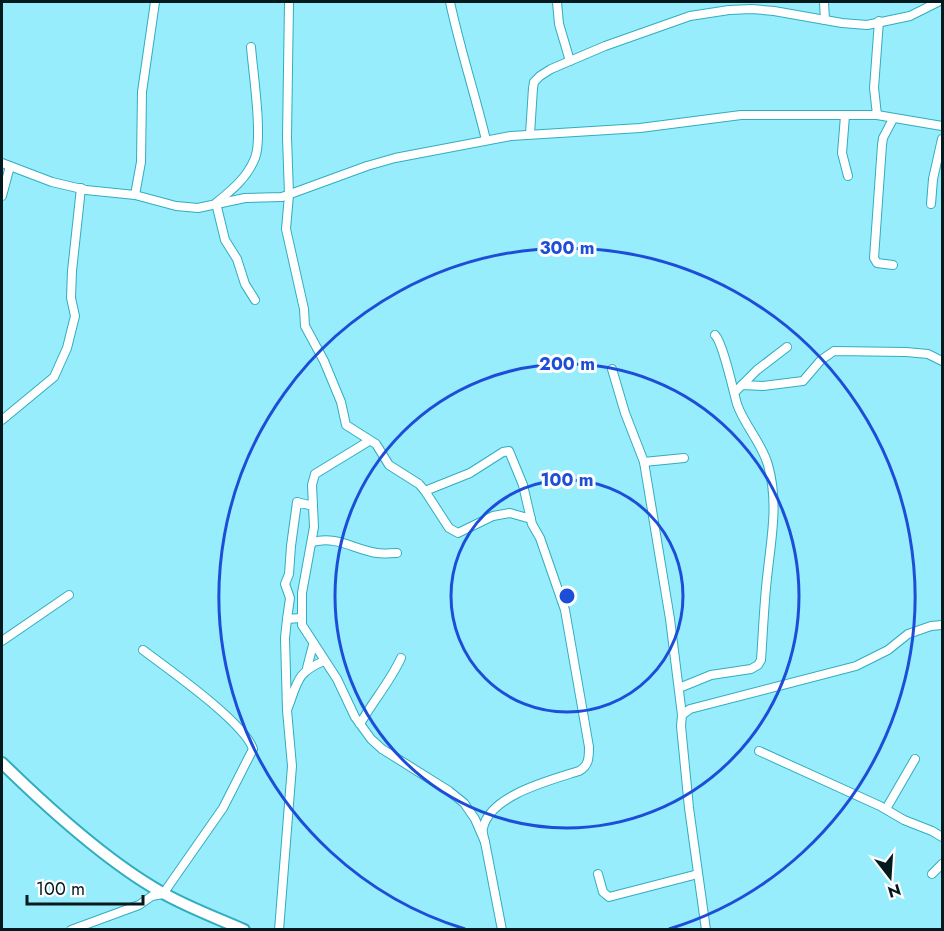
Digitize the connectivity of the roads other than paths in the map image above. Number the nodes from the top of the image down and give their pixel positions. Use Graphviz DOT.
graph roads {
  1 [pos="155,2"];
  2 [pos="289,2"];
  3 [pos="450,2"];
  4 [pos="556,2"];
  5 [pos="824,2"];
  6 [pos="938,2"];
  7 [pos="825,20"];
  8 [pos="879,21"];
  9 [pos="252,47"];
  10 [pos="570,61"];
  11 [pos="149,76"];
  12 [pos="877,115"];
  13 [pos="845,117"];
  14 [pos="893,119"];
  15 [pos="942,126"];
  16 [pos="530,134"];
  17 [pos="942,139"];
  18 [pos="486,140"];
  19 [pos="2,162"];
  20 [pos="10,166"];
  21 [pos="848,176"];
  22 [pos="239,184"];
  23 [pos="81,189"];
  24 [pos="135,195"];
  25 [pos="289,195"];
  26 [pos="2,196"];
  27 [pos="245,198"];
  28 [pos="216,203"];
  29 [pos="931,204"];
  30 [pos="893,265"];
  31 [pos="255,300"];
  32 [pos="715,336"];
  33 [pos="787,348"];
  34 [pos="942,361"];
  35 [pos="612,369"];
  36 [pos="739,388"];
  37 [pos="2,420"];
  38 [pos="369,441"];
  39 [pos="684,458"];
  40 [pos="644,462"];
  41 [pos="424,491"];
  42 [pos="313,506"];
  43 [pos="531,519"];
  44 [pos="313,542"];
  45 [pos="397,553"];
  46 [pos="69,595"];
  47 [pos="300,618"];
  48 [pos="287,619"];
  49 [pos="942,625"];
  50 [pos="2,641"];
  51 [pos="313,645"];
  52 [pos="143,650"];
  53 [pos="401,658"];
  54 [pos="324,661"];
  55 [pos="307,668"];
  56 [pos="286,672"];
  57 [pos="300,676"];
  58 [pos="679,688"];
  59 [pos="287,710"];
  60 [pos="682,716"];
  61 [pos="360,724"];
  62 [pos="759,751"];
  63 [pos="915,759"];
  64 [pos="2,763"];
  65 [pos="886,809"];
  66 [pos="942,835"];
  67 [pos="485,842"];
  68 [pos="942,864"];
  69 [pos="598,874"];
  70 [pos="698,874"];
  71 [pos="932,874"];
  72 [pos="163,894"];
  73 [pos="71,930"];
  74 [pos="244,930"];
  75 [pos="279,930"];
  76 [pos="502,930"];
  77 [pos="706,930"];
  1 -- 24 [label="street"];
  2 -- 25 [label="street"];
  3 -- 18 [label="street"];
  4 -- 10 [label="street"];
  5 -- 7 [label="street"];
  6 -- 8 [label="street"];
  7 -- 8 [label="street"];
  7 -- 10 [label="street"];
  8 -- 12 [label="street"];
  9 -- 22 [label="street"];
  10 -- 16 [label="street"];
  11 -- 24 [label="street"];
  12 -- 13 [label="street"];
  12 -- 14 [label="street"];
  13 -- 16 [label="street"];
  13 -- 21 [label="street"];
  14 -- 15 [label="street"];
  14 -- 30 [label="street"];
  16 -- 18 [label="street"];
  17 -- 29 [label="street"];
  18 -- 25 [label="street"];
  19 -- 20 [label="street"];
  20 -- 23 [label="street"];
  20 -- 26 [label="street"];
  22 -- 27 [label="street"];
  22 -- 28 [label="street"];
  23 -- 24 [label="street"];
  23 -- 37 [label="street"];
  24 -- 28 [label="street"];
  25 -- 27 [label="street"];
  25 -- 38 [label="street"];
  27 -- 28 [label="street"];
  28 -- 31 [label="street"];
  32 -- 36 [label="street"];
  33 -- 36 [label="street"];
  34 -- 36 [label="street"];
  35 -- 40 [label="street"];
  36 -- 58 [label="street"];
  38 -- 41 [label="street"];
  38 -- 42 [label="street"];
  39 -- 40 [label="street"];
  40 -- 58 [label="street"];
  41 -- 43 [label="street"];
  41 -- 43 [label="street"];
  42 -- 44 [label="street"];
  42 -- 48 [label="street"];
  43 -- 67 [label="street"];
  44 -- 45 [label="street"];
  44 -- 47 [label="street"];
  46 -- 50 [label="street"];
  47 -- 48 [label="street"];
  47 -- 51 [label="street"];
  48 -- 56 [label="street"];
  49 -- 60 [label="street"];
  51 -- 54 [label="street"];
  51 -- 55 [label="street"];
  52 -- 72 [label="street"];
  53 -- 61 [label="street"];
  54 -- 55 [label="street"];
  54 -- 61 [label="street"];
  55 -- 57 [label="street"];
  56 -- 57 [label="street"];
  56 -- 59 [label="street"];
  57 -- 59 [label="street"];
  58 -- 60 [label="street"];
  59 -- 75 [label="street"];
  60 -- 70 [label="street"];
  61 -- 67 [label="street"];
  62 -- 65 [label="street"];
  63 -- 65 [label="street"];
  64 -- 72 [label="street"];
  65 -- 66 [label="street"];
  67 -- 76 [label="street"];
  68 -- 71 [label="street"];
  69 -- 70 [label="street"];
  70 -- 77 [label="street"];
  72 -- 73 [label="street"];
  72 -- 74 [label="street"];
}
